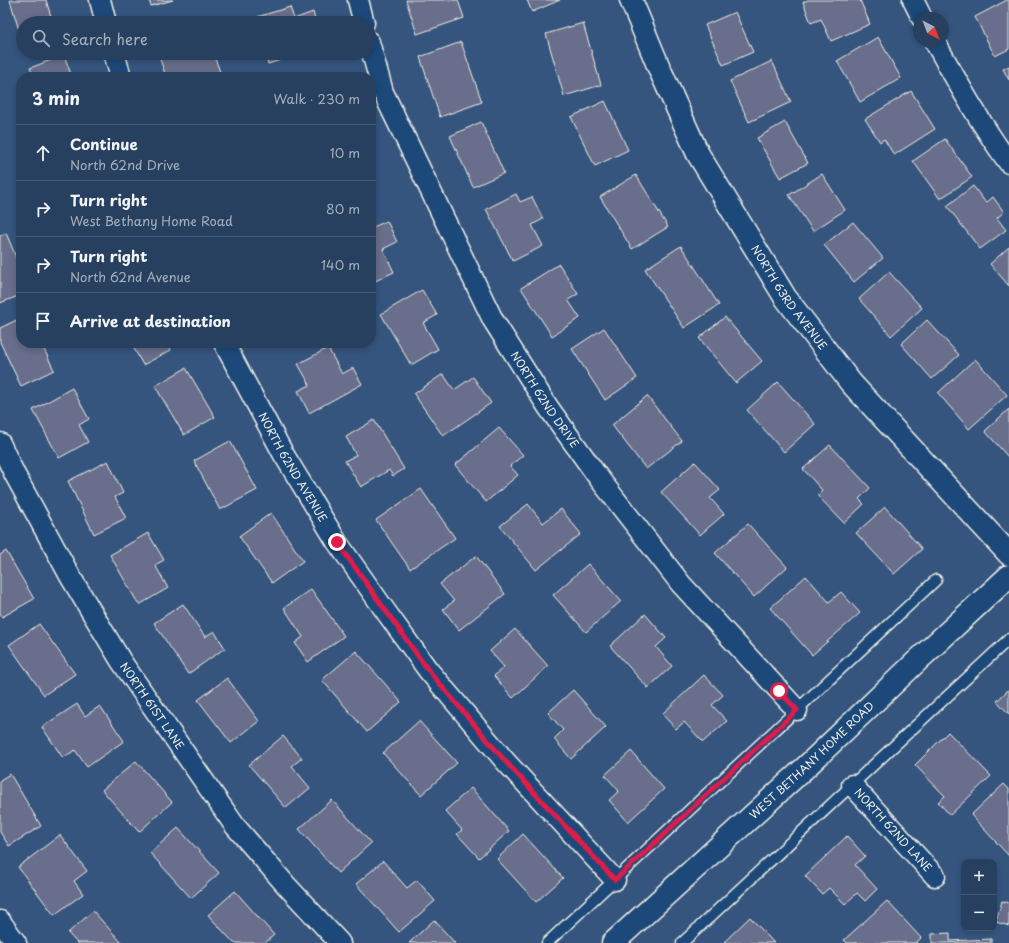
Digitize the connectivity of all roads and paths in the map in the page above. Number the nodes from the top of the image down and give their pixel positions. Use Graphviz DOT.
graph roads {
  1 [pos="100,0"];
  2 [pos="358,0"];
  3 [pos="631,0"];
  4 [pos="913,0"];
  5 [pos="919,12"];
  6 [pos="104,16"];
  7 [pos="362,16"];
  8 [pos="938,48"];
  9 [pos="116,60"];
  10 [pos="374,60"];
  11 [pos="120,72"];
  12 [pos="1009,164"];
  13 [pos="227,348"];
  14 [pos="0,443"];
  15 [pos="1009,554"];
  16 [pos="1009,576"];
  17 [pos="936,580"];
  18 [pos="1009,639"];
  19 [pos="797,710"];
  20 [pos="852,785"];
  21 [pos="935,876"];
  22 [pos="615,880"];
  23 [pos="0,921"];
  24 [pos="16,943"];
  25 [pos="340,943"];
  26 [pos="547,943"];
  27 [pos="613,943"];
  28 [pos="682,943"];
  1 -- 6 [label="street"];
  2 -- 7 [label="street"];
  3 -- 15 [label="street, NORTH 63RD AVENUE"];
  4 -- 5 [label="street"];
  8 -- 12 [label="street"];
  9 -- 11 [label="street"];
  10 -- 19 [label="street, NORTH 62ND DRIVE"];
  13 -- 22 [label="street, NORTH 62ND AVENUE"];
  14 -- 25 [label="street, NORTH 61ST LANE"];
  16 -- 27 [label="street, WEST BETHANY HOME ROAD"];
  17 -- 19 [label="lane"];
  18 -- 20 [label="lane"];
  19 -- 22 [label="lane"];
  20 -- 21 [label="street, NORTH 62ND LANE"];
  20 -- 28 [label="lane"];
  22 -- 26 [label="lane"];
  23 -- 24 [label="street"];
}
